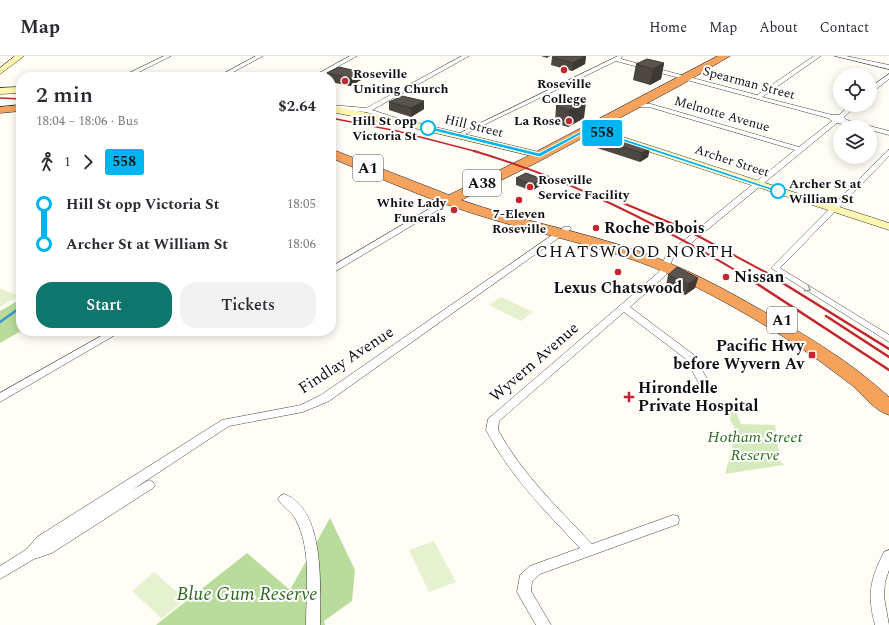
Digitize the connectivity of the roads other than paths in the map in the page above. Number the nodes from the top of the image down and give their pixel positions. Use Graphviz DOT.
graph roads {
  1 [pos="20,56"];
  2 [pos="168,56"];
  3 [pos="260,56"];
  4 [pos="354,56"];
  5 [pos="466,56"];
  6 [pos="622,56"];
  7 [pos="725,56"];
  8 [pos="818,56"];
  9 [pos="838,56"];
  10 [pos="615,59"];
  11 [pos="889,68"];
  12 [pos="0,72"];
  13 [pos="134,72"];
  14 [pos="230,72"];
  15 [pos="324,72"];
  16 [pos="889,76"];
  17 [pos="686,78"];
  18 [pos="877,85"];
  19 [pos="16,90"];
  20 [pos="0,92"];
  21 [pos="758,97"];
  22 [pos="640,106"];
  23 [pos="16,108"];
  24 [pos="336,108"];
  25 [pos="336,109"];
  26 [pos="0,110"];
  27 [pos="367,110"];
  28 [pos="16,111"];
  29 [pos="846,112"];
  30 [pos="0,113"];
  31 [pos="837,119"];
  32 [pos="841,120"];
  33 [pos="410,124"];
  34 [pos="877,129"];
  35 [pos="593,130"];
  36 [pos="889,133"];
  37 [pos="459,135"];
  38 [pos="799,149"];
  39 [pos="336,152"];
  40 [pos="889,152"];
  41 [pos="540,155"];
  42 [pos="758,184"];
  43 [pos="457,199"];
  44 [pos="832,209"];
  45 [pos="889,227"];
  46 [pos="564,232"];
  47 [pos="667,264"];
  48 [pos="336,268"];
  49 [pos="624,307"];
  50 [pos="108,336"];
  51 [pos="889,340"];
  52 [pos="708,390"];
  53 [pos="887,397"];
  54 [pos="0,398"];
  55 [pos="149,485"];
  56 [pos="284,499"];
  57 [pos="673,520"];
  58 [pos="590,550"];
  59 [pos="32,553"];
  60 [pos="889,556"];
  61 [pos="0,573"];
  62 [pos="313,625"];
  63 [pos="544,625"];
  64 [pos="882,625"];
  1 -- 12 [label="street"];
  2 -- 13 [label="street"];
  3 -- 14 [label="street"];
  4 -- 15 [label="street"];
  5 -- 27 [label="street"];
  6 -- 10 [label="street"];
  7 -- 17 [label="highway, A38"];
  8 -- 21 [label="street"];
  9 -- 11 [label="street"];
  10 -- 17 [label="street, Spearman Street"];
  10 -- 37 [label="street"];
  16 -- 18 [label="street"];
  17 -- 21 [label="street, Spearman Street"];
  17 -- 22 [label="highway, A38"];
  19 -- 20 [label="street"];
  21 -- 31 [label="street, Spearman Street"];
  22 -- 35 [label="highway, A38"];
  22 -- 38 [label="street, Melnotte Avenue"];
  23 -- 26 [label="highway"];
  24 -- 27 [label="street"];
  25 -- 33 [label="street, Hill Street"];
  27 -- 33 [label="street"];
  28 -- 30 [label="highway"];
  29 -- 31 [label="street, Wyvern Avenue"];
  31 -- 32 [label="street, Spearman Street"];
  31 -- 38 [label="street, Wyvern Avenue"];
  33 -- 37 [label="street, Hill Street"];
  34 -- 36 [label="street, Spearman Street"];
  35 -- 41 [label="highway, A38"];
  35 -- 42 [label="street, Archer Street"];
  35 -- 43 [label="highway, A38"];
  37 -- 41 [label="street, Hill Street"];
  38 -- 42 [label="street, Wyvern Avenue"];
  39 -- 43 [label="highway, A1"];
  40 -- 44 [label="street"];
  41 -- 43 [label="highway, A38"];
  42 -- 44 [label="street, Archer Street"];
  42 -- 47 [label="street, Wyvern Avenue"];
  43 -- 46 [label="highway, A1"];
  43 -- 48 [label="street"];
  44 -- 45 [label="street, Archer Street"];
  44 -- 51 [label="street, one-way"];
  46 -- 47 [label="highway, A1"];
  46 -- 59 [label="street, Findlay Avenue"];
  47 -- 49 [label="street, Wyvern Avenue"];
  47 -- 53 [label="highway, A1"];
  49 -- 52 [label="street"];
  49 -- 58 [label="street, Wyvern Avenue"];
  50 -- 54 [label="street"];
  55 -- 59 [label="street, Findlay Avenue"];
  56 -- 62 [label="street"];
  57 -- 58 [label="street"];
  58 -- 63 [label="street"];
  59 -- 61 [label="street, Findlay Avenue"];
  60 -- 64 [label="street"];
}
